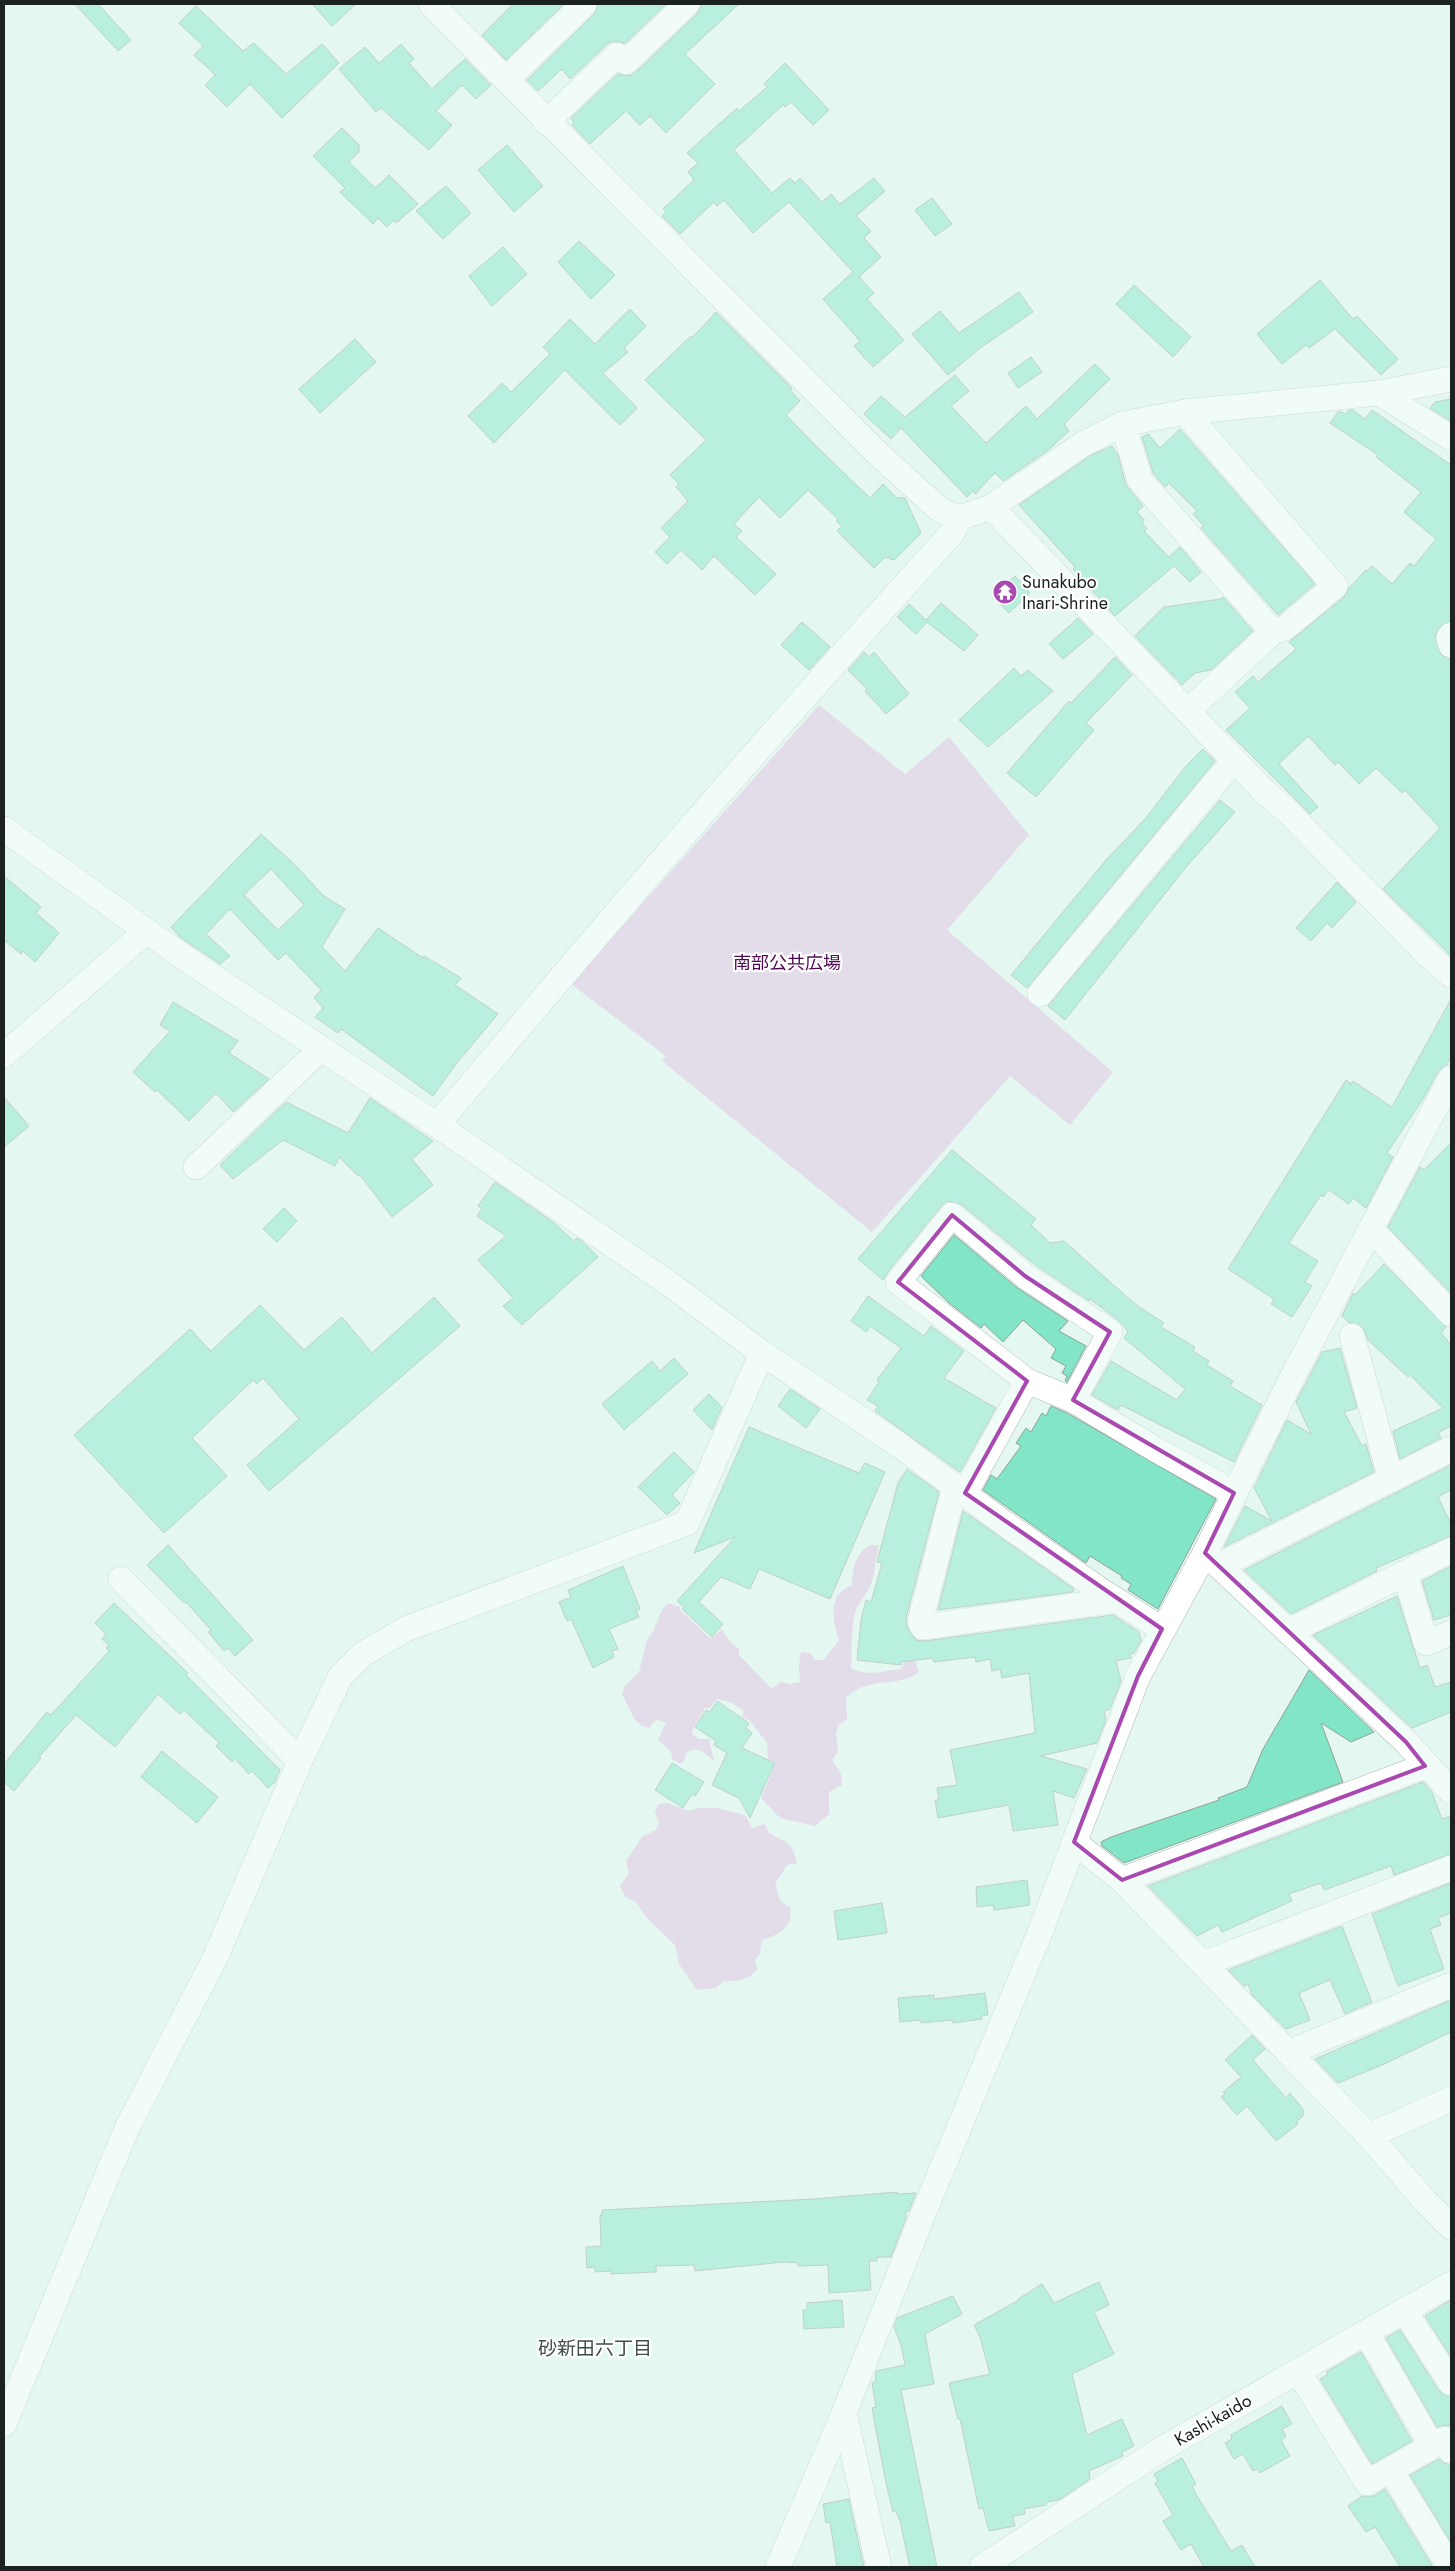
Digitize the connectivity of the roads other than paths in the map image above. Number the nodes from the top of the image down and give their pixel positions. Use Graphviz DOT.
graph roads {
  1 [pos="431,4"];
  2 [pos="584,4"];
  3 [pos="688,4"];
  4 [pos="507,79"];
  5 [pos="546,122"];
  6 [pos="1451,379"];
  7 [pos="1379,393"];
  8 [pos="1185,412"];
  9 [pos="1123,424"];
  10 [pos="1451,438"];
  11 [pos="991,506"];
  12 [pos="959,518"];
  13 [pos="1273,632"];
  14 [pos="1451,635"];
  15 [pos="1451,645"];
  16 [pos="1189,710"];
  17 [pos="1234,760"];
  18 [pos="4,829"];
  19 [pos="147,931"];
  20 [pos="1451,975"];
  21 [pos="1040,994"];
  22 [pos="321,1049"];
  23 [pos="4,1055"];
  24 [pos="1448,1091"];
  25 [pos="437,1125"];
  26 [pos="196,1168"];
  27 [pos="1372,1229"];
  28 [pos="1451,1314"];
  29 [pos="1352,1336"];
  30 [pos="762,1353"];
  31 [pos="1027,1380"];
  32 [pos="1073,1400"];
  33 [pos="1451,1449"];
  34 [pos="1391,1480"];
  35 [pos="960,1490"];
  36 [pos="1234,1493"];
  37 [pos="1451,1550"];
  38 [pos="1212,1560"];
  39 [pos="1405,1573"];
  40 [pos="121,1579"];
  41 [pos="1116,1600"];
  42 [pos="1162,1629"];
  43 [pos="1290,1631"];
  44 [pos="1451,1633"];
  45 [pos="300,1761"];
  46 [pos="1425,1766"];
  47 [pos="1451,1791"];
  48 [pos="1074,1842"];
  49 [pos="1451,1868"];
  50 [pos="1122,1880"];
  51 [pos="1203,1964"];
  52 [pos="1451,1985"];
  53 [pos="1288,2053"];
  54 [pos="1451,2099"];
  55 [pos="1369,2136"];
  56 [pos="1451,2227"];
  57 [pos="1451,2284"];
  58 [pos="1404,2310"];
  59 [pos="1366,2332"];
  60 [pos="1298,2372"];
  61 [pos="1451,2383"];
  62 [pos="844,2413"];
  63 [pos="4,2424"];
  64 [pos="1442,2449"];
  65 [pos="1391,2471"];
  66 [pos="778,2567"];
  67 [pos="879,2567"];
  68 [pos="982,2567"];
  69 [pos="1450,2567"];
  1 -- 4 [label="street"];
  2 -- 4 [label="street"];
  3 -- 5 [label="street"];
  4 -- 5 [label="street"];
  5 -- 12 [label="street"];
  6 -- 7 [label="street"];
  7 -- 8 [label="street"];
  7 -- 10 [label="street"];
  8 -- 9 [label="street"];
  8 -- 13 [label="street"];
  9 -- 11 [label="street"];
  9 -- 13 [label="street"];
  11 -- 12 [label="street"];
  11 -- 16 [label="street"];
  12 -- 25 [label="street"];
  13 -- 16 [label="street"];
  14 -- 15 [label="street"];
  16 -- 17 [label="street"];
  17 -- 20 [label="street"];
  17 -- 21 [label="street"];
  18 -- 19 [label="street"];
  19 -- 22 [label="street"];
  19 -- 23 [label="street"];
  22 -- 25 [label="street"];
  22 -- 26 [label="street"];
  24 -- 27 [label="street"];
  25 -- 30 [label="street"];
  27 -- 28 [label="street"];
  27 -- 36 [label="street"];
  29 -- 34 [label="street"];
  30 -- 35 [label="street"];
  30 -- 45 [label="street"];
  31 -- 32 [label="street"];
  31 -- 32 [label="street"];
  31 -- 35 [label="street"];
  32 -- 36 [label="street"];
  33 -- 34 [label="street"];
  34 -- 38 [label="street"];
  35 -- 41 [label="street"];
  35 -- 41 [label="street"];
  36 -- 38 [label="street"];
  37 -- 39 [label="street"];
  38 -- 42 [label="street"];
  38 -- 43 [label="street"];
  39 -- 43 [label="street"];
  39 -- 44 [label="street"];
  40 -- 45 [label="street"];
  41 -- 42 [label="street"];
  42 -- 48 [label="street"];
  43 -- 46 [label="street"];
  45 -- 63 [label="street"];
  46 -- 47 [label="street"];
  46 -- 50 [label="street"];
  48 -- 50 [label="street"];
  48 -- 62 [label="street"];
  49 -- 51 [label="street"];
  50 -- 51 [label="street"];
  51 -- 53 [label="street"];
  52 -- 53 [label="street"];
  53 -- 55 [label="street"];
  54 -- 55 [label="street"];
  55 -- 56 [label="street"];
  57 -- 58 [label="street, Kashi-kaido"];
  58 -- 59 [label="street, Kashi-kaido"];
  58 -- 61 [label="street"];
  59 -- 60 [label="street, Kashi-kaido"];
  59 -- 64 [label="street"];
  60 -- 65 [label="street"];
  60 -- 68 [label="street, Kashi-kaido"];
  62 -- 66 [label="street"];
  62 -- 67 [label="street"];
  64 -- 65 [label="street"];
  65 -- 69 [label="street"];
}
